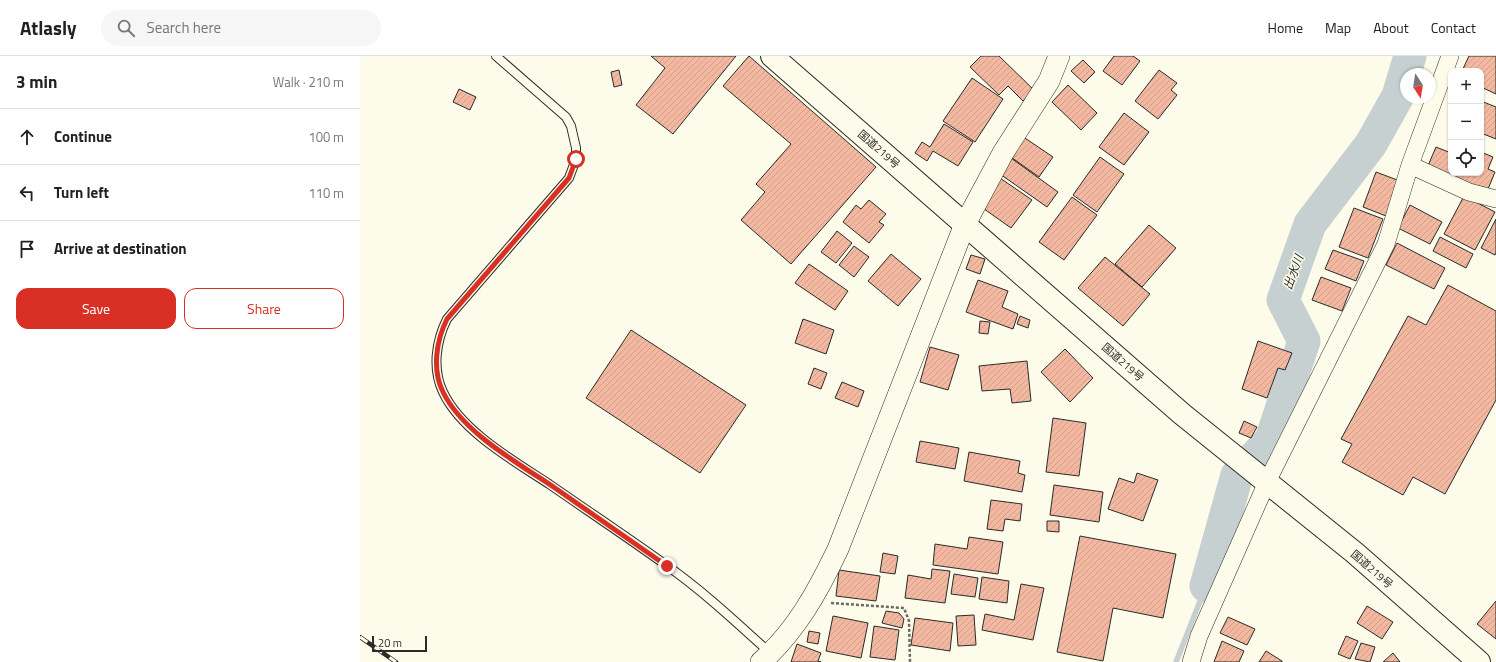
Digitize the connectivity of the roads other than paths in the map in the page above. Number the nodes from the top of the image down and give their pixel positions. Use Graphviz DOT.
graph roads {
  1 [pos="496,56"];
  2 [pos="772,56"];
  3 [pos="1060,56"];
  4 [pos="1450,56"];
  5 [pos="1410,165"];
  6 [pos="1496,199"];
  7 [pos="965,224"];
  8 [pos="1267,482"];
  9 [pos="766,658"];
  10 [pos="1191,662"];
  11 [pos="1479,662"];
  1 -- 9 [label="lane"];
  2 -- 7 [label="highway, 国道219号"];
  3 -- 7 [label="street"];
  4 -- 5 [label="street"];
  5 -- 6 [label="street"];
  5 -- 8 [label="street"];
  7 -- 8 [label="highway, 国道219号"];
  7 -- 9 [label="street"];
  8 -- 10 [label="street"];
  8 -- 11 [label="highway, 国道219号"];
}
